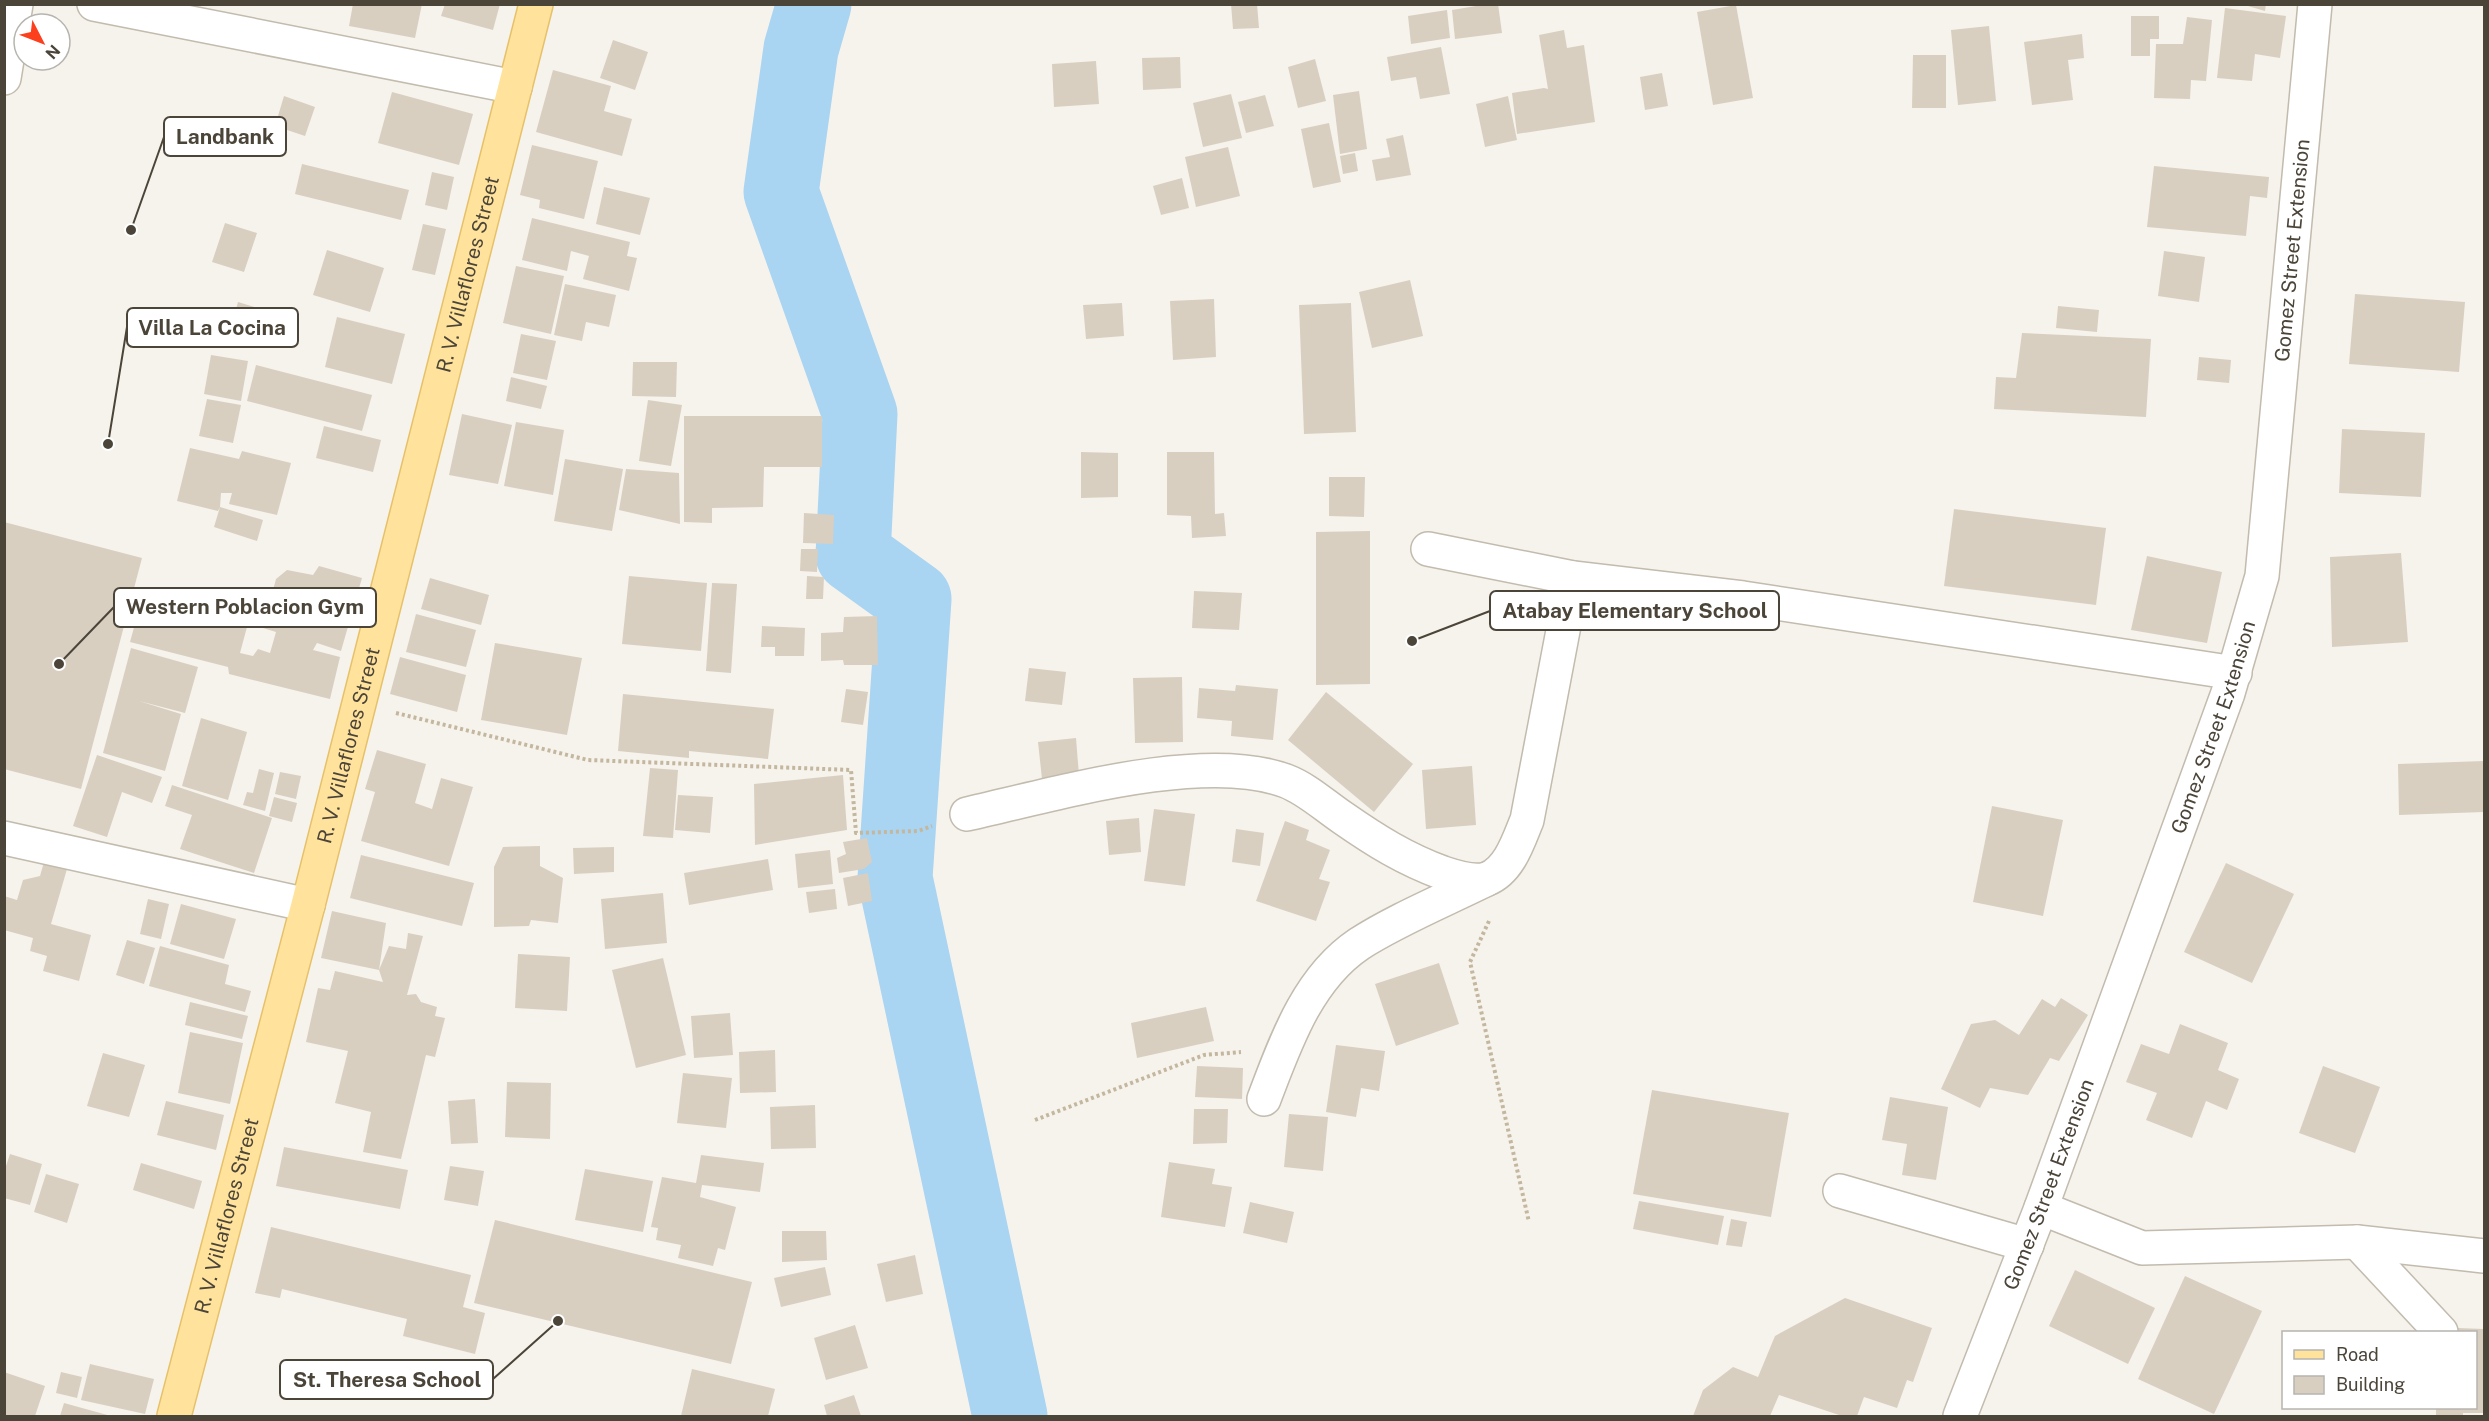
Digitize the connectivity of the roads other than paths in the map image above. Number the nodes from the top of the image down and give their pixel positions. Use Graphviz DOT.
graph roads {
  1 [pos="16,4"];
  2 [pos="94,4"];
  3 [pos="536,4"];
  4 [pos="2315,4"];
  5 [pos="4,78"];
  6 [pos="515,87"];
  7 [pos="1428,549"];
  8 [pos="1573,578"];
  9 [pos="2235,673"];
  10 [pos="967,814"];
  11 [pos="4,838"];
  12 [pos="1487,879"];
  13 [pos="308,905"];
  14 [pos="1264,1100"];
  15 [pos="1840,1191"];
  16 [pos="2041,1208"];
  17 [pos="2357,1242"];
  18 [pos="2027,1245"];
  19 [pos="2484,1256"];
  20 [pos="2440,1331"];
  21 [pos="174,1416"];
  22 [pos="1960,1416"];
  1 -- 5 [label="street"];
  2 -- 6 [label="street"];
  3 -- 6 [label="main road, R. V. Villaflores Street"];
  4 -- 9 [label="street, Gomez Street Extension"];
  6 -- 13 [label="main road, R. V. Villaflores Street"];
  7 -- 8 [label="street"];
  8 -- 9 [label="street"];
  8 -- 12 [label="street"];
  9 -- 16 [label="street, Gomez Street Extension"];
  10 -- 12 [label="street"];
  11 -- 13 [label="street"];
  12 -- 14 [label="street"];
  13 -- 21 [label="main road, R. V. Villaflores Street"];
  15 -- 18 [label="street"];
  16 -- 17 [label="street"];
  16 -- 18 [label="street, Gomez Street Extension"];
  17 -- 19 [label="street"];
  17 -- 20 [label="street"];
  18 -- 22 [label="street, Gomez Street Extension"];
}
